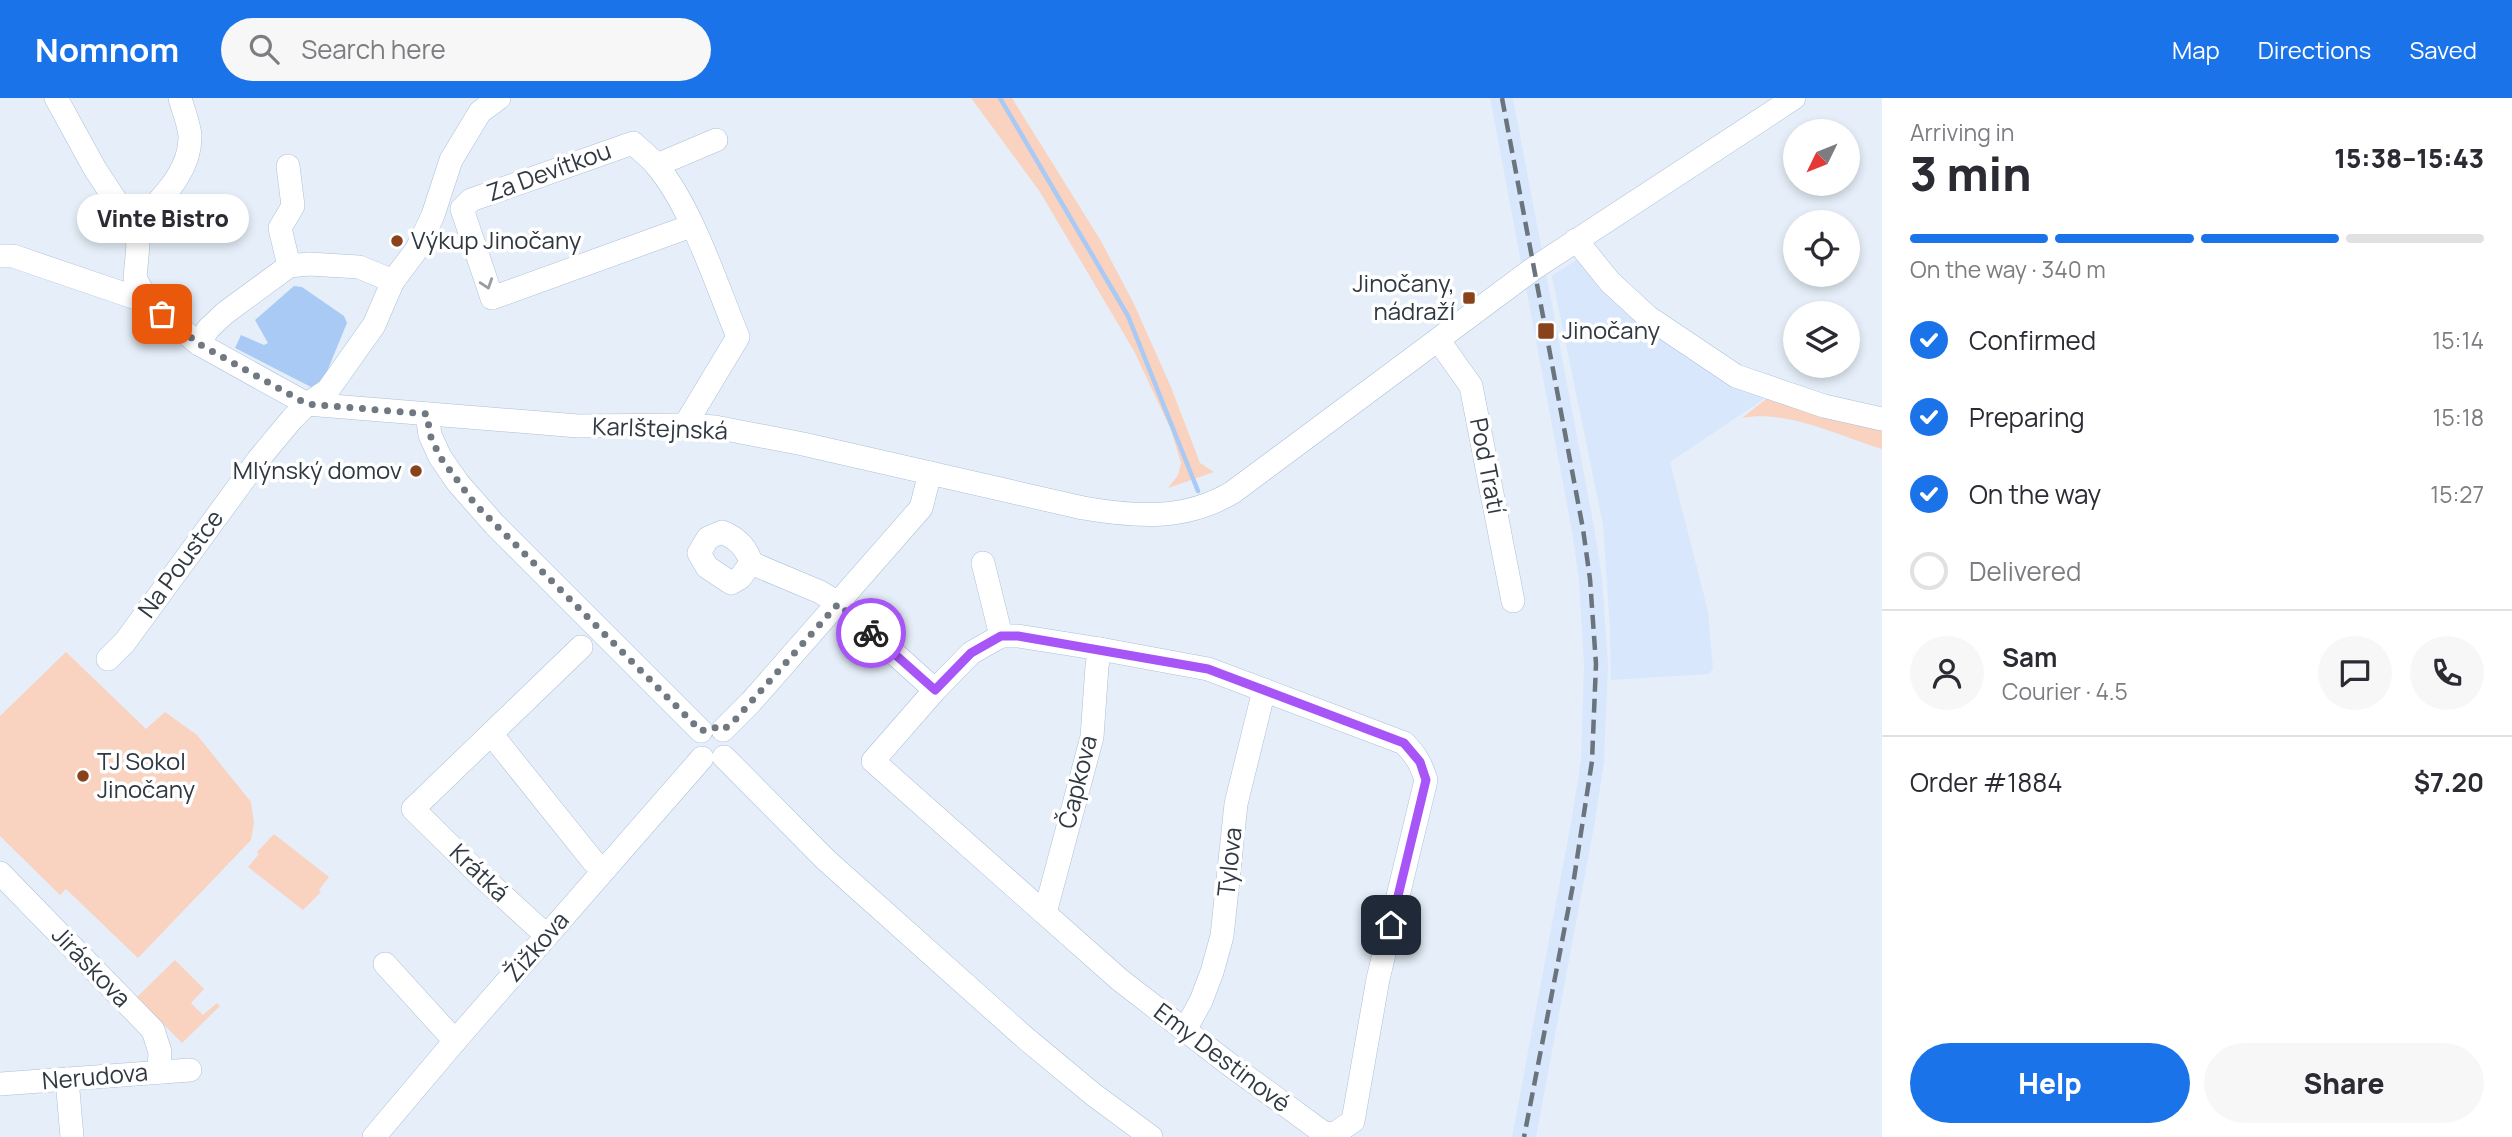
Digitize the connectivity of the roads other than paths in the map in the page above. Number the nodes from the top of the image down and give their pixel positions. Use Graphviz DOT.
graph roads {
  1 [pos="56,98"];
  2 [pos="180,98"];
  3 [pos="499,98"];
  4 [pos="1794,98"];
  5 [pos="716,141"];
  6 [pos="657,165"];
  7 [pos="288,166"];
  8 [pos="691,226"];
  9 [pos="134,228"];
  10 [pos="1576,240"];
  11 [pos="0,256"];
  12 [pos="289,266"];
  13 [pos="393,282"];
  14 [pos="148,302"];
  15 [pos="1439,341"];
  16 [pos="199,344"];
  17 [pos="307,404"];
  18 [pos="427,414"];
  19 [pos="1882,419"];
  20 [pos="685,425"];
  21 [pos="930,473"];
  22 [pos="751,563"];
  23 [pos="983,563"];
  24 [pos="1513,601"];
  25 [pos="838,604"];
  26 [pos="1001,636"];
  27 [pos="580,647"];
  28 [pos="1101,649"];
  29 [pos="108,659"];
  30 [pos="935,690"];
  31 [pos="1264,690"];
  32 [pos="712,731"];
  33 [pos="492,735"];
  34 [pos="713,757"];
  35 [pos="604,870"];
  36 [pos="0,873"];
  37 [pos="1045,913"];
  38 [pos="547,936"];
  39 [pos="385,964"];
  40 [pos="1185,1030"];
  41 [pos="455,1041"];
  42 [pos="190,1070"];
  43 [pos="159,1072"];
  44 [pos="4,1079"];
  45 [pos="67,1079"];
  46 [pos="72,1137"];
  47 [pos="374,1137"];
  48 [pos="1151,1137"];
  1 -- 9 [label="street"];
  2 -- 9 [label="street"];
  3 -- 13 [label="street, Na Poustce"];
  4 -- 10 [label="street, Karlštejnská"];
  5 -- 6 [label="street"];
  6 -- 8 [label="street, Za Devítkou"];
  6 -- 8 [label="street, Za Devítkou, one-way"];
  7 -- 12 [label="street"];
  8 -- 20 [label="street, Za Devítkou"];
  9 -- 14 [label="street"];
  10 -- 15 [label="street, Karlštejnská"];
  10 -- 19 [label="street"];
  11 -- 14 [label="street"];
  12 -- 13 [label="street"];
  12 -- 16 [label="street"];
  13 -- 17 [label="street, Na Poustce"];
  14 -- 16 [label="street"];
  15 -- 21 [label="street, Karlštejnská"];
  15 -- 24 [label="street, Pod Tratí"];
  16 -- 17 [label="street"];
  17 -- 18 [label="street, Karlštejnská"];
  17 -- 29 [label="street, Na Poustce"];
  18 -- 20 [label="street, Karlštejnská"];
  18 -- 32 [label="street"];
  20 -- 21 [label="street, Karlštejnská"];
  21 -- 25 [label="street"];
  22 -- 25 [label="street"];
  23 -- 26 [label="street"];
  25 -- 30 [label="street"];
  25 -- 32 [label="street"];
  26 -- 28 [label="street, Emy Destinové"];
  26 -- 30 [label="street, Emy Destinové"];
  27 -- 33 [label="street"];
  28 -- 31 [label="street, Emy Destinové"];
  28 -- 37 [label="street, Čapkova"];
  30 -- 37 [label="street, Emy Destinové"];
  31 -- 40 [label="street, Tylova"];
  31 -- 40 [label="street, Emy Destinové"];
  32 -- 34 [label="street"];
  33 -- 35 [label="street"];
  33 -- 38 [label="street, Krátká"];
  34 -- 35 [label="street, Žižkova"];
  34 -- 48 [label="street"];
  35 -- 38 [label="street, Žižkova"];
  36 -- 43 [label="street, Jiráskova"];
  37 -- 40 [label="street, Emy Destinové"];
  38 -- 41 [label="street, Žižkova"];
  39 -- 41 [label="street"];
  41 -- 47 [label="street, Žižkova"];
  42 -- 43 [label="street, Nerudova"];
  43 -- 45 [label="street, Nerudova"];
  44 -- 45 [label="street, Nerudova"];
  45 -- 46 [label="street"];
}
